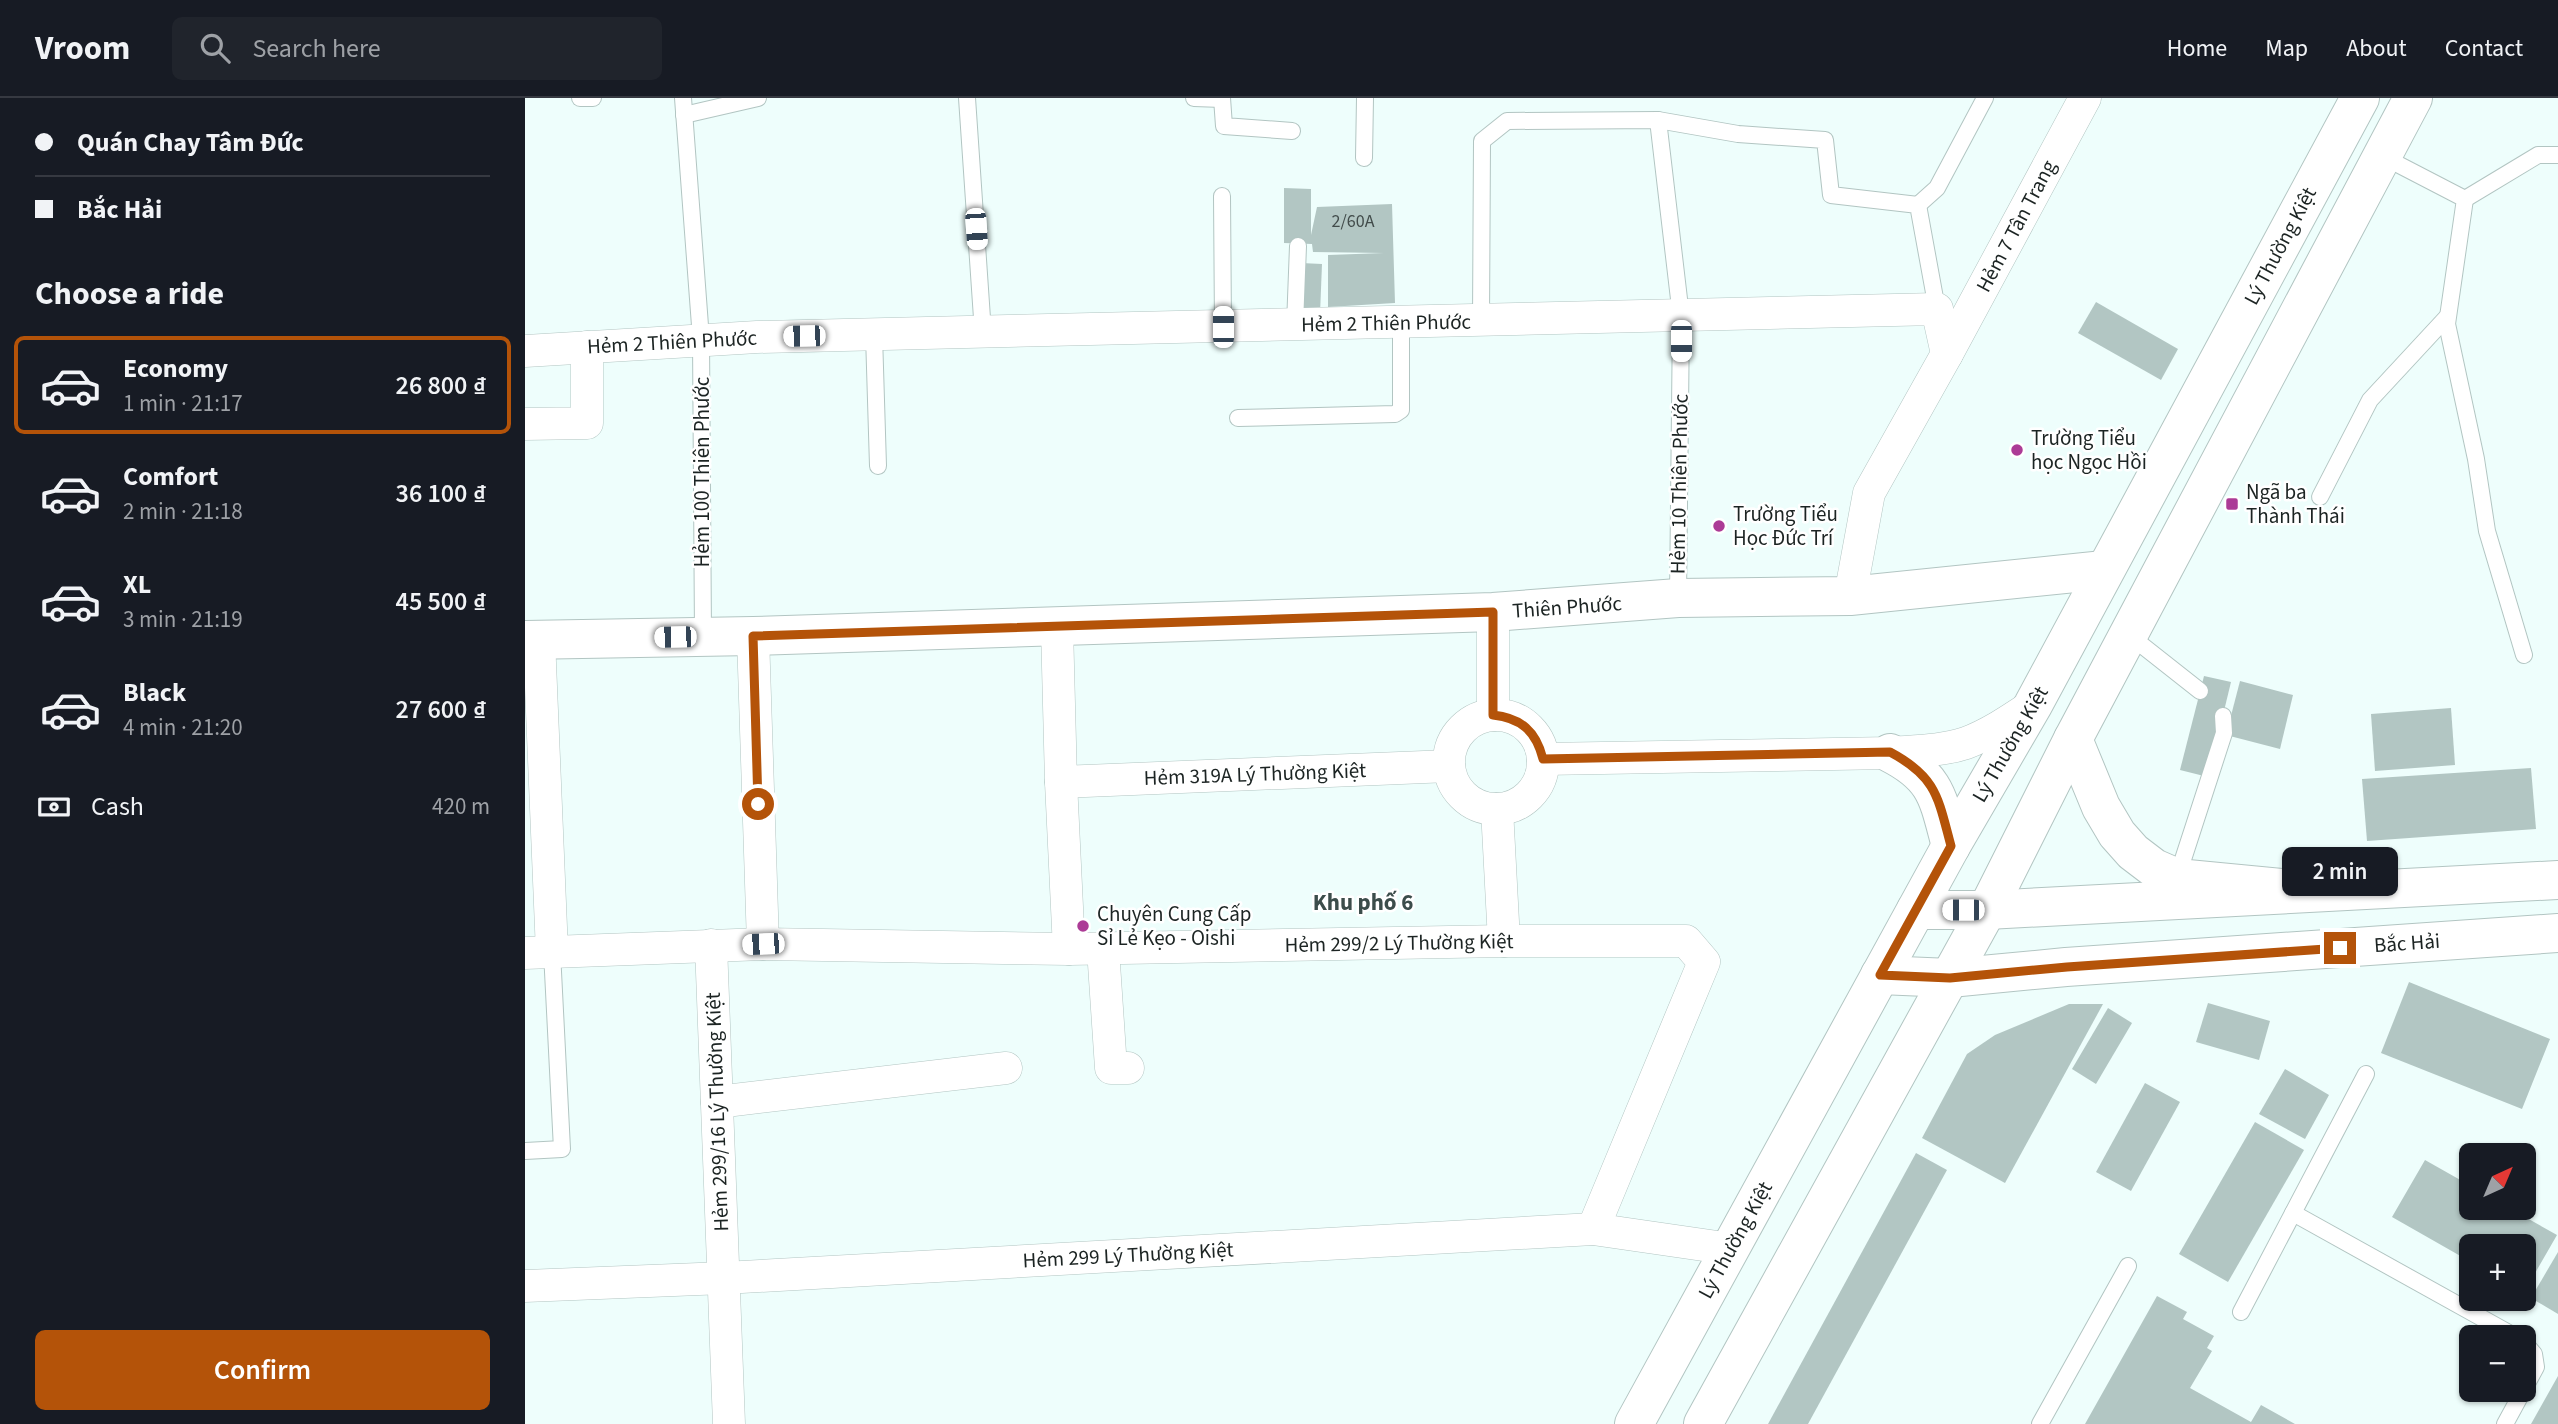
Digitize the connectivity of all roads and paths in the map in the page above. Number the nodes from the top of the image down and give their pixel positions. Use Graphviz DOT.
graph roads {
  1 [pos="580,98"];
  2 [pos="593,98"];
  3 [pos="683,98"];
  4 [pos="758,98"];
  5 [pos="967,98"];
  6 [pos="1194,98"];
  7 [pos="1365,98"];
  8 [pos="1985,98"];
  9 [pos="2085,98"];
  10 [pos="2360,98"];
  11 [pos="2413,98"];
  12 [pos="1222,99"];
  13 [pos="684,115"];
  14 [pos="1658,120"];
  15 [pos="1292,131"];
  16 [pos="2382,156"];
  17 [pos="2558,156"];
  18 [pos="1364,158"];
  19 [pos="1222,196"];
  20 [pos="2465,199"];
  21 [pos="1918,205"];
  22 [pos="1298,246"];
  23 [pos="1937,309"];
  24 [pos="1681,316"];
  25 [pos="2447,317"];
  26 [pos="1481,320"];
  27 [pos="1401,323"];
  28 [pos="1295,325"];
  29 [pos="1223,327"];
  30 [pos="983,333"];
  31 [pos="874,335"];
  32 [pos="701,340"];
  33 [pos="587,347"];
  34 [pos="525,351"];
  35 [pos="1947,354"];
  36 [pos="1238,418"];
  37 [pos="525,424"];
  38 [pos="877,466"];
  39 [pos="2320,497"];
  40 [pos="2104,570"];
  41 [pos="1850,596"];
  42 [pos="1678,598"];
  43 [pos="1493,612"];
  44 [pos="1057,627"];
  45 [pos="2129,635"];
  46 [pos="703,636"];
  47 [pos="753,636"];
  48 [pos="532,640"];
  49 [pos="2524,655"];
  50 [pos="2200,691"];
  51 [pos="2033,705"];
  52 [pos="1493,715"];
  53 [pos="2223,716"];
  54 [pos="2073,739"];
  55 [pos="1890,752"];
  56 [pos="1543,759"];
  57 [pos="1448,766"];
  58 [pos="1061,782"];
  59 [pos="1497,809"];
  60 [pos="1951,846"];
  61 [pos="2177,878"];
  62 [pos="2558,880"];
  63 [pos="2312,891"];
  64 [pos="1916,910"];
  65 [pos="1987,910"];
  66 [pos="2558,933"];
  67 [pos="1504,941"];
  68 [pos="763,944"];
  69 [pos="711,945"];
  70 [pos="1103,948"];
  71 [pos="1069,949"];
  72 [pos="539,953"];
  73 [pos="1880,975"];
  74 [pos="1950,978"];
  75 [pos="1006,1068"];
  76 [pos="1128,1068"];
  77 [pos="2366,1074"];
  78 [pos="717,1102"];
  79 [pos="525,1152"];
  80 [pos="2293,1213"];
  81 [pos="1593,1229"];
  82 [pos="1731,1249"];
  83 [pos="2128,1266"];
  84 [pos="724,1278"];
  85 [pos="525,1286"];
  86 [pos="2241,1312"];
  87 [pos="2495,1325"];
  88 [pos="2517,1402"];
  89 [pos="729,1424"];
  90 [pos="1634,1424"];
  91 [pos="1703,1424"];
  92 [pos="2040,1424"];
  93 [pos="2505,1424"];
  1 -- 2 [label="lane"];
  3 -- 13 [label="lane, Hẻm 100 Thiên Phước"];
  4 -- 13 [label="lane"];
  5 -- 30 [label="lane"];
  6 -- 12 [label="lane"];
  7 -- 18 [label="lane"];
  8 -- 21 [label="lane"];
  9 -- 35 [label="street, Hẻm 7 Tân Trang"];
  10 -- 40 [label="main road, Lý Thường Kiệt"];
  11 -- 16 [label="main road"];
  12 -- 15 [label="lane"];
  13 -- 32 [label="lane, Hẻm 100 Thiên Phước"];
  14 -- 21 [label="lane"];
  14 -- 24 [label="lane, Hẻm 10 Thiên Phước"];
  14 -- 26 [label="lane"];
  16 -- 20 [label="lane"];
  16 -- 45 [label="main road"];
  17 -- 20 [label="lane"];
  19 -- 29 [label="lane"];
  20 -- 25 [label="lane"];
  21 -- 23 [label="lane"];
  22 -- 28 [label="lane"];
  23 -- 24 [label="street, Hẻm 2 Thiên Phước"];
  23 -- 35 [label="street"];
  24 -- 26 [label="street, Hẻm 2 Thiên Phước"];
  24 -- 42 [label="lane, Hẻm 10 Thiên Phước"];
  25 -- 39 [label="lane"];
  25 -- 49 [label="lane"];
  26 -- 27 [label="street, Hẻm 2 Thiên Phước"];
  27 -- 28 [label="street, Hẻm 2 Thiên Phước"];
  27 -- 36 [label="lane"];
  28 -- 29 [label="street, Hẻm 2 Thiên Phước"];
  29 -- 30 [label="street, Hẻm 2 Thiên Phước"];
  30 -- 31 [label="street, Hẻm 2 Thiên Phước"];
  31 -- 32 [label="street, Hẻm 2 Thiên Phước"];
  31 -- 38 [label="lane"];
  32 -- 33 [label="street, Hẻm 2 Thiên Phước"];
  32 -- 46 [label="lane, Hẻm 100 Thiên Phước"];
  33 -- 34 [label="street, Hẻm 2 Thiên Phước"];
  33 -- 37 [label="street"];
  35 -- 41 [label="street"];
  40 -- 41 [label="main road, Thiên Phước"];
  40 -- 51 [label="main road, Lý Thường Kiệt"];
  41 -- 42 [label="main road, Thiên Phước"];
  42 -- 43 [label="main road, Thiên Phước"];
  43 -- 44 [label="main road, Thiên Phước"];
  43 -- 52 [label="street"];
  44 -- 47 [label="main road, Thiên Phước"];
  44 -- 58 [label="street"];
  45 -- 50 [label="lane"];
  45 -- 54 [label="main road"];
  46 -- 47 [label="main road, Thiên Phước"];
  46 -- 48 [label="main road, Thiên Phước"];
  47 -- 68 [label="street"];
  48 -- 72 [label="street"];
  51 -- 55 [label="street"];
  51 -- 60 [label="main road, Lý Thường Kiệt"];
  52 -- 56 [label="street"];
  52 -- 57 [label="street"];
  53 -- 61 [label="lane"];
  54 -- 61 [label="main road"];
  54 -- 65 [label="main road"];
  55 -- 56 [label="street"];
  55 -- 60 [label="main road"];
  56 -- 59 [label="street"];
  57 -- 58 [label="street, Hẻm 319A Lý Thường Kiệt"];
  57 -- 59 [label="street"];
  58 -- 71 [label="street"];
  59 -- 67 [label="street"];
  60 -- 64 [label="main road, Lý Thường Kiệt"];
  61 -- 63 [label="main road"];
  62 -- 63 [label="main road"];
  63 -- 65 [label="main road"];
  64 -- 65 [label="main road"];
  64 -- 73 [label="main road, Lý Thường Kiệt"];
  65 -- 74 [label="main road"];
  66 -- 74 [label="main road, Bắc Hải"];
  67 -- 70 [label="street, Hẻm 299/2 Lý Thường Kiệt"];
  67 -- 81 [label="street, Hẻm 299/2 Lý Thường Kiệt"];
  68 -- 69 [label="street, Hẻm 299/2 Lý Thường Kiệt"];
  68 -- 71 [label="street, Hẻm 299/2 Lý Thường Kiệt"];
  69 -- 72 [label="street, Hẻm 299/2 Lý Thường Kiệt"];
  69 -- 78 [label="street, Hẻm 299/16 Lý Thường Kiệt"];
  70 -- 71 [label="street, Hẻm 299/2 Lý Thường Kiệt"];
  70 -- 76 [label="street"];
  72 -- 79 [label="lane"];
  73 -- 74 [label="main road, Bắc Hải"];
  73 -- 82 [label="main road, Lý Thường Kiệt"];
  74 -- 91 [label="main road"];
  75 -- 78 [label="street"];
  77 -- 80 [label="lane"];
  78 -- 84 [label="street, Hẻm 299/16 Lý Thường Kiệt"];
  80 -- 86 [label="lane"];
  80 -- 87 [label="lane"];
  81 -- 82 [label="street, Hẻm 299 Lý Thường Kiệt"];
  81 -- 84 [label="street, Hẻm 299 Lý Thường Kiệt"];
  82 -- 90 [label="main road, Lý Thường Kiệt"];
  83 -- 92 [label="lane"];
  84 -- 85 [label="street, Hẻm 299 Lý Thường Kiệt"];
  84 -- 89 [label="street, Hẻm 299/16 Lý Thường Kiệt"];
  88 -- 93 [label="lane"];
}
